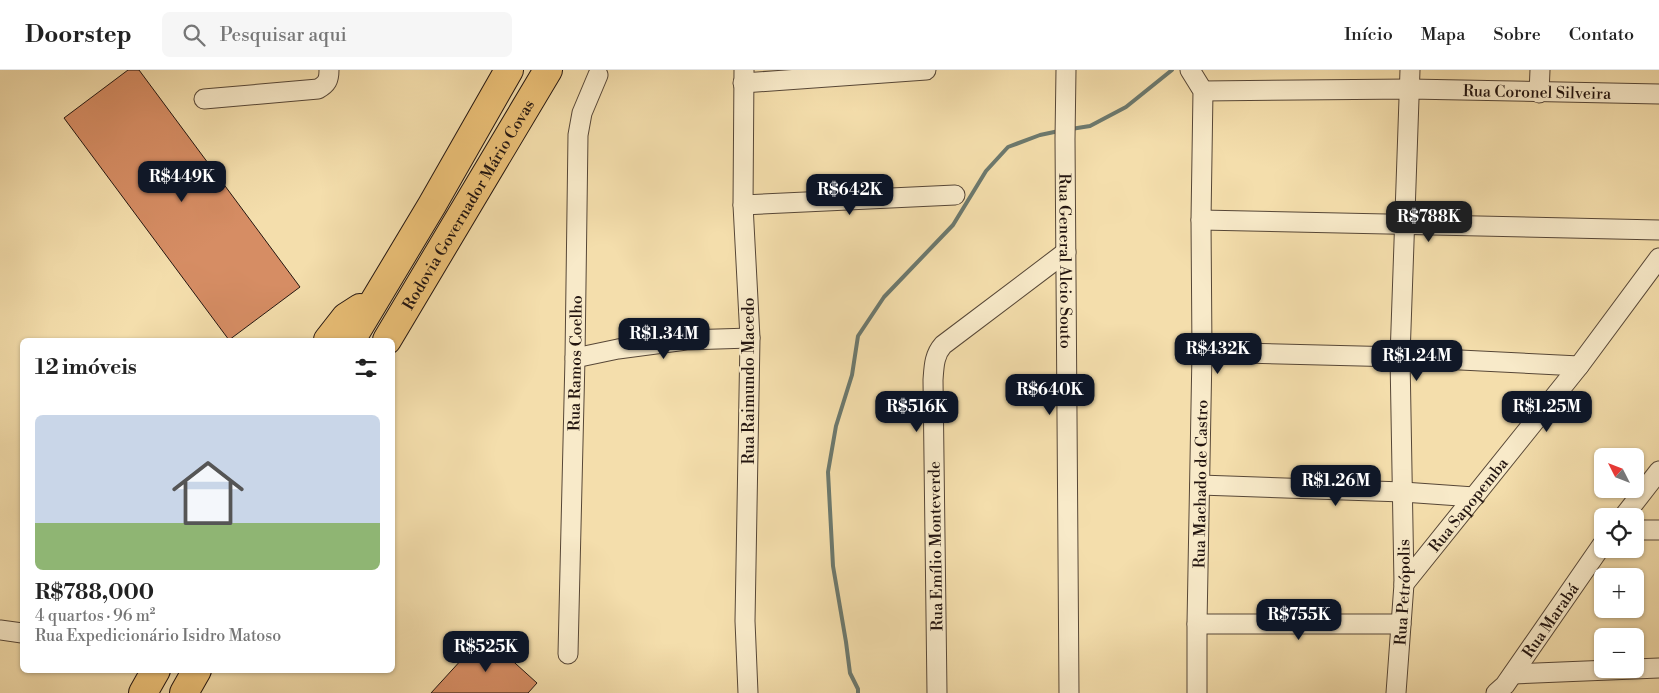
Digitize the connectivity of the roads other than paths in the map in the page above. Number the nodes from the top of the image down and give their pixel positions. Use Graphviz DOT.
graph roads {
  1 [pos="330,70"];
  2 [pos="509,70"];
  3 [pos="548,70"];
  4 [pos="926,70"];
  5 [pos="1066,70"];
  6 [pos="1190,70"];
  7 [pos="1540,70"];
  8 [pos="598,74"];
  9 [pos="744,77"];
  10 [pos="1410,79"];
  11 [pos="1204,91"];
  12 [pos="1539,93"];
  13 [pos="1659,94"];
  14 [pos="204,98"];
  15 [pos="955,194"];
  16 [pos="743,205"];
  17 [pos="1200,220"];
  18 [pos="1404,225"];
  19 [pos="1659,230"];
  20 [pos="1066,252"];
  21 [pos="1659,258"];
  22 [pos="374,300"];
  23 [pos="330,338"];
  24 [pos="352,338"];
  25 [pos="388,338"];
  26 [pos="750,338"];
  27 [pos="1202,352"];
  28 [pos="1400,357"];
  29 [pos="575,358"];
  30 [pos="1579,366"];
  31 [pos="1659,471"];
  32 [pos="1200,485"];
  33 [pos="1403,492"];
  34 [pos="1474,497"];
  35 [pos="1630,508"];
  36 [pos="1644,530"];
  37 [pos="1659,530"];
  38 [pos="1594,557"];
  39 [pos="1404,584"];
  40 [pos="1197,624"];
  41 [pos="1401,624"];
  42 [pos="0,630"];
  43 [pos="20,633"];
  44 [pos="568,654"];
  45 [pos="1659,668"];
  46 [pos="154,673"];
  47 [pos="195,673"];
  48 [pos="1506,686"];
  49 [pos="143,693"];
  50 [pos="184,693"];
  51 [pos="748,693"];
  52 [pos="937,693"];
  53 [pos="1069,693"];
  54 [pos="1197,693"];
  55 [pos="1396,693"];
  1 -- 14 [label="street"];
  2 -- 22 [label="highway, Rodovia Governador Mário Covas"];
  3 -- 25 [label="highway, Rodovia Governador Mário Covas"];
  4 -- 9 [label="street"];
  5 -- 20 [label="street, Rua General Alcio Souto"];
  6 -- 11 [label="street"];
  7 -- 12 [label="street"];
  8 -- 29 [label="street, Rua Ramos Coelho"];
  9 -- 16 [label="street, Rua Raimundo Macedo"];
  10 -- 11 [label="street, Rua Coronel Silveira"];
  10 -- 12 [label="street, Rua Coronel Silveira"];
  10 -- 18 [label="street, Rua Petrópolis"];
  11 -- 17 [label="street, Rua Machado de Castro"];
  12 -- 13 [label="street, Rua Coronel Silveira"];
  15 -- 16 [label="street"];
  16 -- 26 [label="street, Rua Raimundo Macedo"];
  17 -- 18 [label="street"];
  17 -- 27 [label="street, Rua Machado de Castro"];
  18 -- 19 [label="street"];
  18 -- 28 [label="street, Rua Petrópolis"];
  20 -- 52 [label="street, Rua Emílio Monteverde"];
  20 -- 53 [label="street, Rua General Alcio Souto"];
  21 -- 30 [label="street, Rua Sapopemba"];
  22 -- 23 [label="highway"];
  22 -- 24 [label="highway, Rodovia Governador Mário Covas"];
  26 -- 29 [label="street"];
  26 -- 51 [label="street, Rua Raimundo Macedo"];
  27 -- 28 [label="street"];
  27 -- 32 [label="street, Rua Machado de Castro"];
  28 -- 30 [label="street"];
  28 -- 33 [label="street, Rua Petrópolis"];
  29 -- 44 [label="street, Rua Ramos Coelho"];
  30 -- 34 [label="street, Rua Sapopemba"];
  31 -- 35 [label="street"];
  32 -- 33 [label="street"];
  32 -- 40 [label="street, Rua Machado de Castro"];
  33 -- 34 [label="street"];
  33 -- 39 [label="street, Rua Petrópolis"];
  34 -- 39 [label="street, Rua Sapopemba"];
  36 -- 37 [label="street"];
  38 -- 48 [label="street, Rua Marabá"];
  39 -- 41 [label="street, Rua Petrópolis"];
  40 -- 41 [label="street"];
  40 -- 54 [label="street, Rua Machado de Castro"];
  41 -- 55 [label="street, Rua Petrópolis"];
  42 -- 43 [label="street"];
  45 -- 48 [label="street"];
  46 -- 49 [label="highway"];
  47 -- 50 [label="highway"];
}
